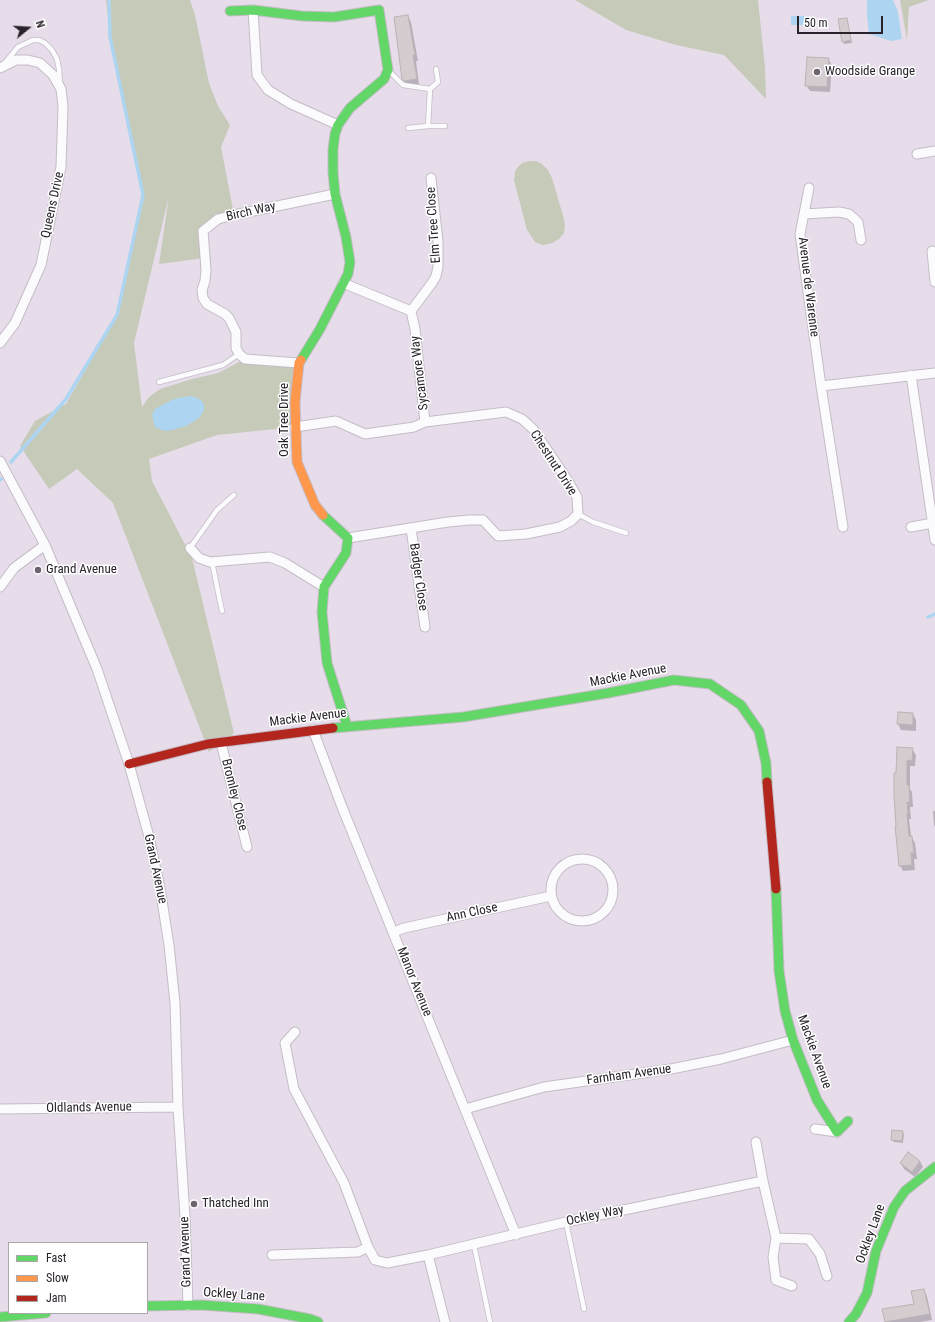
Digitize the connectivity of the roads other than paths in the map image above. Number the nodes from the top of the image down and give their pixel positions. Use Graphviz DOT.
graph roads {
  1 [pos="253,10"];
  2 [pos="230,11"];
  3 [pos="1,67"];
  4 [pos="436,69"];
  5 [pos="388,70"];
  6 [pos="61,89"];
  7 [pos="430,89"];
  8 [pos="338,126"];
  9 [pos="428,126"];
  10 [pos="445,126"];
  11 [pos="408,128"];
  12 [pos="935,151"];
  13 [pos="917,154"];
  14 [pos="431,178"];
  15 [pos="809,188"];
  16 [pos="335,194"];
  17 [pos="804,214"];
  18 [pos="861,240"];
  19 [pos="932,252"];
  20 [pos="934,268"];
  21 [pos="935,282"];
  22 [pos="343,283"];
  23 [pos="411,311"];
  24 [pos="0,344"];
  25 [pos="239,354"];
  26 [pos="299,363"];
  27 [pos="935,373"];
  28 [pos="911,375"];
  29 [pos="159,382"];
  30 [pos="820,386"];
  31 [pos="425,422"];
  32 [pos="295,428"];
  33 [pos="1,466"];
  34 [pos="234,495"];
  35 [pos="578,514"];
  36 [pos="448,522"];
  37 [pos="933,523"];
  38 [pos="843,527"];
  39 [pos="911,527"];
  40 [pos="411,528"];
  41 [pos="626,533"];
  42 [pos="348,538"];
  43 [pos="935,540"];
  44 [pos="45,545"];
  45 [pos="190,548"];
  46 [pos="212,562"];
  47 [pos="0,587"];
  48 [pos="324,587"];
  49 [pos="222,611"];
  50 [pos="425,627"];
  51 [pos="347,726"];
  52 [pos="313,730"];
  53 [pos="221,743"];
  54 [pos="129,764"];
  55 [pos="247,847"];
  56 [pos="551,896"];
  57 [pos="394,932"];
  58 [pos="295,1032"];
  59 [pos="793,1040"];
  60 [pos="178,1107"];
  61 [pos="0,1109"];
  62 [pos="465,1109"];
  63 [pos="848,1121"];
  64 [pos="815,1129"];
  65 [pos="837,1132"];
  66 [pos="756,1142"];
  67 [pos="935,1167"];
  68 [pos="763,1181"];
  69 [pos="566,1222"];
  70 [pos="516,1235"];
  71 [pos="776,1238"];
  72 [pos="474,1244"];
  73 [pos="368,1247"];
  74 [pos="272,1255"];
  75 [pos="428,1255"];
  76 [pos="827,1276"];
  77 [pos="792,1286"];
  78 [pos="148,1306"];
  79 [pos="188,1306"];
  80 [pos="584,1309"];
  81 [pos="34,1314"];
  82 [pos="0,1317"];
  83 [pos="318,1322"];
  84 [pos="445,1322"];
  85 [pos="490,1322"];
  86 [pos="849,1322"];
  1 -- 2 [label="street"];
  1 -- 5 [label="street"];
  1 -- 8 [label="street"];
  3 -- 6 [label="street, Queens Drive"];
  3 -- 6 [label="lane"];
  4 -- 7 [label="lane"];
  5 -- 7 [label="lane"];
  5 -- 8 [label="street, Oak Tree Drive"];
  6 -- 24 [label="street, Queens Drive"];
  7 -- 9 [label="lane"];
  8 -- 16 [label="street, Oak Tree Drive"];
  9 -- 10 [label="lane"];
  9 -- 11 [label="lane"];
  12 -- 13 [label="street"];
  14 -- 23 [label="street, Elm Tree Close"];
  15 -- 17 [label="street, Avenue de Warenne"];
  16 -- 22 [label="street, Oak Tree Drive"];
  16 -- 25 [label="street, Birch Way"];
  17 -- 18 [label="street"];
  17 -- 30 [label="street, Avenue de Warenne"];
  19 -- 20 [label="street"];
  20 -- 21 [label="street"];
  22 -- 23 [label="street"];
  22 -- 26 [label="street, Oak Tree Drive"];
  23 -- 31 [label="street, Sycamore Way"];
  25 -- 26 [label="street"];
  25 -- 29 [label="lane"];
  26 -- 32 [label="street, Oak Tree Drive"];
  27 -- 28 [label="street"];
  28 -- 30 [label="street"];
  28 -- 37 [label="street"];
  30 -- 38 [label="street, Avenue de Warenne"];
  31 -- 32 [label="street, Sycamore Way"];
  31 -- 35 [label="street, Chestnut Drive"];
  32 -- 42 [label="street, Oak Tree Drive"];
  33 -- 44 [label="street, Grand Avenue"];
  34 -- 45 [label="lane"];
  35 -- 36 [label="street, Chestnut Drive"];
  35 -- 41 [label="lane"];
  36 -- 40 [label="street, Badger Close"];
  37 -- 39 [label="street"];
  37 -- 43 [label="street"];
  40 -- 42 [label="street, Badger Close"];
  40 -- 50 [label="street, Badger Close"];
  42 -- 48 [label="street"];
  44 -- 47 [label="street"];
  44 -- 54 [label="street, Grand Avenue"];
  45 -- 46 [label="street"];
  46 -- 48 [label="street"];
  46 -- 49 [label="lane"];
  48 -- 51 [label="street"];
  51 -- 52 [label="street, Mackie Avenue"];
  51 -- 59 [label="street, Mackie Avenue"];
  52 -- 53 [label="street, Mackie Avenue"];
  52 -- 57 [label="street, Manor Avenue"];
  53 -- 54 [label="street, Mackie Avenue"];
  53 -- 55 [label="street, Bromley Close"];
  54 -- 60 [label="street, Grand Avenue"];
  56 -- 56 [label="street"];
  56 -- 57 [label="street, Ann Close"];
  57 -- 62 [label="street, Manor Avenue"];
  58 -- 73 [label="street, Ockley Way"];
  59 -- 62 [label="street, Farnham Avenue"];
  59 -- 65 [label="street, Mackie Avenue"];
  60 -- 61 [label="street, Oldlands Avenue"];
  60 -- 79 [label="street, Grand Avenue"];
  62 -- 70 [label="street, Manor Avenue"];
  63 -- 65 [label="street"];
  64 -- 65 [label="street"];
  66 -- 68 [label="street"];
  67 -- 86 [label="street, Ockley Lane"];
  68 -- 69 [label="street, Ockley Way"];
  68 -- 71 [label="street"];
  69 -- 70 [label="street, Ockley Way"];
  69 -- 80 [label="lane"];
  70 -- 72 [label="street, Ockley Way"];
  71 -- 76 [label="street"];
  71 -- 77 [label="street"];
  72 -- 75 [label="street, Ockley Way"];
  72 -- 85 [label="lane"];
  73 -- 74 [label="street"];
  73 -- 75 [label="street, Ockley Way"];
  75 -- 84 [label="street"];
  78 -- 79 [label="street, Ockley Lane"];
  79 -- 83 [label="street, Ockley Lane"];
  81 -- 82 [label="street"];
}
